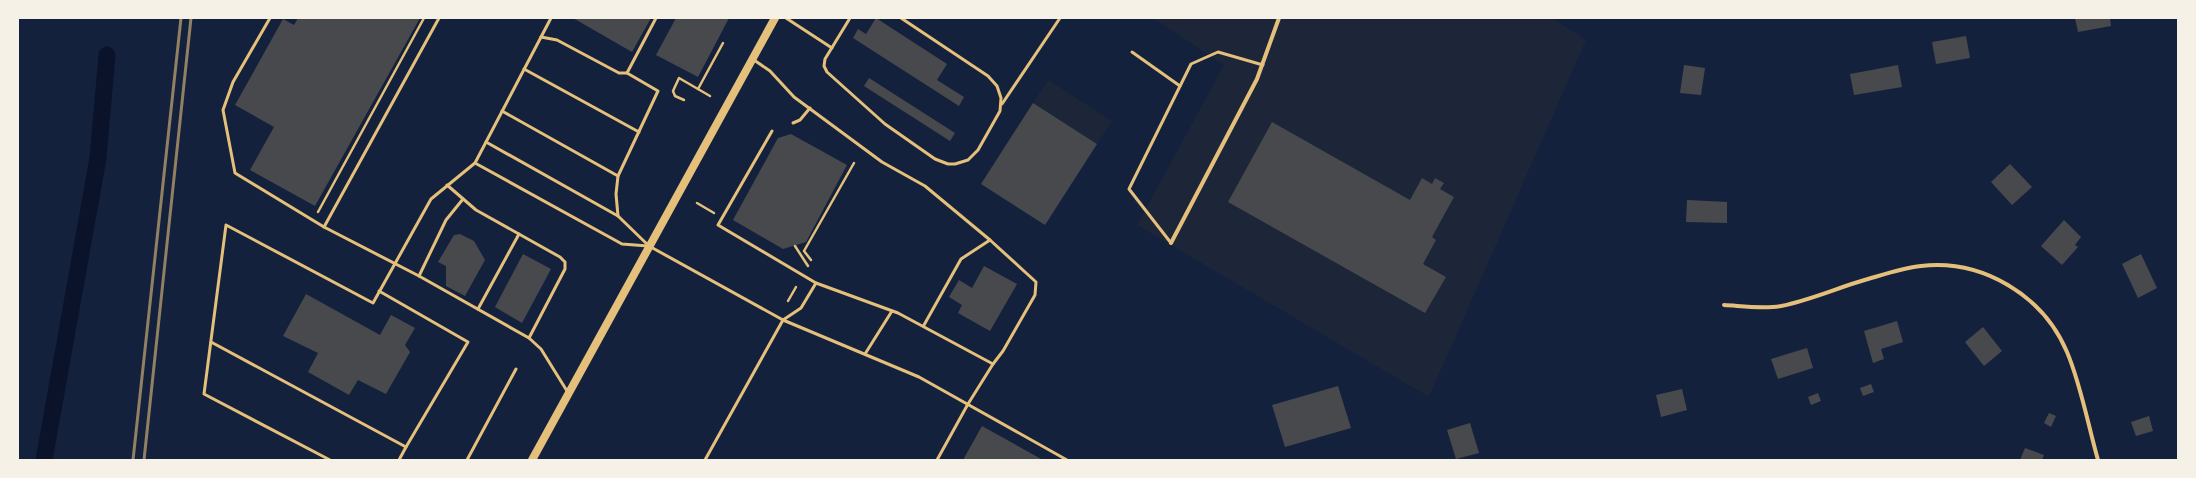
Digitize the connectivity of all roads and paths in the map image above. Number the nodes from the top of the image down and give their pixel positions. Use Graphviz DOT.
graph roads {
  1 [pos="270,18"];
  2 [pos="424,18"];
  3 [pos="439,18"];
  4 [pos="551,18"];
  5 [pos="656,18"];
  6 [pos="775,18"];
  7 [pos="786,18"];
  8 [pos="850,18"];
  9 [pos="901,18"];
  10 [pos="1060,18"];
  11 [pos="1279,18"];
  12 [pos="541,37"];
  13 [pos="723,43"];
  14 [pos="832,48"];
  15 [pos="1132,52"];
  16 [pos="752,59"];
  17 [pos="1263,66"];
  18 [pos="524,69"];
  19 [pos="627,73"];
  20 [pos="1180,86"];
  21 [pos="698,89"];
  22 [pos="710,96"];
  23 [pos="684,100"];
  24 [pos="1002,104"];
  25 [pos="810,108"];
  26 [pos="502,111"];
  27 [pos="793,123"];
  28 [pos="638,132"];
  29 [pos="772,132"];
  30 [pos="486,142"];
  31 [pos="475,162"];
  32 [pos="854,164"];
  33 [pos="618,176"];
  34 [pos="448,185"];
  35 [pos="463,199"];
  36 [pos="697,203"];
  37 [pos="714,213"];
  38 [pos="618,216"];
  39 [pos="315,221"];
  40 [pos="324,227"];
  41 [pos="519,234"];
  42 [pos="990,240"];
  43 [pos="1171,243"];
  44 [pos="649,246"];
  45 [pos="795,246"];
  46 [pos="811,260"];
  47 [pos="394,264"];
  48 [pos="808,266"];
  49 [pos="419,276"];
  50 [pos="816,283"];
  51 [pos="796,287"];
  52 [pos="379,291"];
  53 [pos="788,301"];
  54 [pos="1724,305"];
  55 [pos="478,309"];
  56 [pos="892,311"];
  57 [pos="783,320"];
  58 [pos="924,325"];
  59 [pos="529,338"];
  60 [pos="211,342"];
  61 [pos="865,354"];
  62 [pos="993,364"];
  63 [pos="516,369"];
  64 [pos="568,393"];
  65 [pos="968,404"];
  66 [pos="406,447"];
  67 [pos="330,460"];
  68 [pos="399,460"];
  69 [pos="467,460"];
  70 [pos="532,460"];
  71 [pos="705,460"];
  72 [pos="937,460"];
  73 [pos="1067,460"];
  74 [pos="2098,460"];
  1 -- 39 [label="lane"];
  2 -- 39 [label="path"];
  3 -- 40 [label="lane"];
  4 -- 12 [label="lane"];
  5 -- 19 [label="lane"];
  6 -- 16 [label="main road"];
  7 -- 14 [label="lane"];
  8 -- 14 [label="lane"];
  9 -- 24 [label="lane"];
  10 -- 24 [label="lane"];
  11 -- 17 [label="street"];
  12 -- 18 [label="lane"];
  12 -- 19 [label="lane"];
  13 -- 21 [label="path"];
  14 -- 24 [label="lane"];
  15 -- 20 [label="lane"];
  16 -- 25 [label="lane"];
  16 -- 44 [label="main road"];
  17 -- 20 [label="lane"];
  17 -- 43 [label="street"];
  18 -- 26 [label="lane"];
  18 -- 28 [label="lane"];
  19 -- 28 [label="lane"];
  20 -- 43 [label="lane"];
  21 -- 22 [label="path"];
  21 -- 23 [label="path"];
  25 -- 27 [label="lane"];
  25 -- 42 [label="lane"];
  26 -- 30 [label="lane"];
  26 -- 33 [label="lane"];
  28 -- 33 [label="lane"];
  29 -- 50 [label="lane"];
  30 -- 31 [label="lane"];
  30 -- 38 [label="lane"];
  31 -- 34 [label="lane"];
  31 -- 44 [label="lane"];
  32 -- 46 [label="path"];
  33 -- 38 [label="lane"];
  34 -- 35 [label="lane"];
  34 -- 47 [label="lane"];
  35 -- 41 [label="lane"];
  35 -- 49 [label="lane"];
  36 -- 37 [label="path"];
  38 -- 44 [label="lane"];
  39 -- 40 [label="lane"];
  40 -- 47 [label="lane"];
  41 -- 55 [label="lane"];
  41 -- 59 [label="lane"];
  42 -- 58 [label="lane"];
  42 -- 62 [label="lane"];
  44 -- 57 [label="lane"];
  44 -- 64 [label="main road"];
  45 -- 48 [label="path"];
  47 -- 49 [label="lane"];
  47 -- 52 [label="lane"];
  49 -- 55 [label="lane"];
  50 -- 56 [label="lane"];
  50 -- 57 [label="lane"];
  51 -- 53 [label="path"];
  52 -- 60 [label="lane"];
  52 -- 66 [label="lane"];
  54 -- 74 [label="street"];
  55 -- 59 [label="lane"];
  56 -- 58 [label="lane"];
  56 -- 61 [label="lane"];
  57 -- 61 [label="lane"];
  57 -- 71 [label="lane"];
  58 -- 62 [label="lane"];
  59 -- 64 [label="lane"];
  60 -- 66 [label="lane"];
  60 -- 67 [label="lane"];
  61 -- 65 [label="lane"];
  62 -- 65 [label="lane"];
  63 -- 69 [label="lane"];
  64 -- 70 [label="main road"];
  65 -- 72 [label="lane"];
  65 -- 73 [label="lane"];
  66 -- 68 [label="lane"];
}
